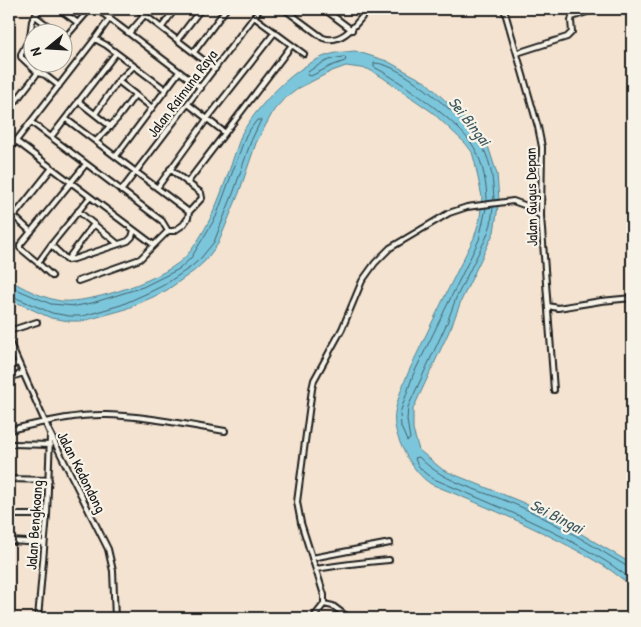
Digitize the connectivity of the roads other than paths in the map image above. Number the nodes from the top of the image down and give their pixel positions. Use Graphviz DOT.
graph roads {
  1 [pos="40,9"];
  2 [pos="59,9"];
  3 [pos="90,9"];
  4 [pos="97,9"];
  5 [pos="137,9"];
  6 [pos="150,9"];
  7 [pos="175,9"];
  8 [pos="201,9"];
  9 [pos="226,9"];
  10 [pos="260,9"];
  11 [pos="284,9"];
  12 [pos="324,9"];
  13 [pos="357,9"];
  14 [pos="504,9"];
  15 [pos="596,9"];
  16 [pos="291,11"];
  17 [pos="145,15"];
  18 [pos="35,16"];
  19 [pos="254,17"];
  20 [pos="110,18"];
  21 [pos="32,22"];
  22 [pos="43,22"];
  23 [pos="78,23"];
  24 [pos="162,27"];
  25 [pos="72,30"];
  26 [pos="352,30"];
  27 [pos="130,32"];
  28 [pos="275,32"];
  29 [pos="178,39"];
  30 [pos="95,40"];
  31 [pos="292,44"];
  32 [pos="194,52"];
  33 [pos="116,53"];
  34 [pos="517,53"];
  35 [pos="304,54"];
  36 [pos="134,66"];
  37 [pos="215,69"];
  38 [pos="179,72"];
  39 [pos="38,73"];
  40 [pos="118,82"];
  41 [pos="59,86"];
  42 [pos="201,88"];
  43 [pos="166,90"];
  44 [pos="135,95"];
  45 [pos="78,100"];
  46 [pos="188,104"];
  47 [pos="151,107"];
  48 [pos="9,110"];
  49 [pos="95,114"];
  50 [pos="66,119"];
  51 [pos="207,119"];
  52 [pos="31,122"];
  53 [pos="111,127"];
  54 [pos="224,132"];
  55 [pos="51,137"];
  56 [pos="16,141"];
  57 [pos="96,141"];
  58 [pos="9,150"];
  59 [pos="116,156"];
  60 [pos="86,164"];
  61 [pos="52,168"];
  62 [pos="170,169"];
  63 [pos="136,172"];
  64 [pos="72,182"];
  65 [pos="186,183"];
  66 [pos="157,188"];
  67 [pos="121,191"];
  68 [pos="90,197"];
  69 [pos="78,211"];
  70 [pos="189,212"];
  71 [pos="541,216"];
  72 [pos="94,224"];
  73 [pos="134,230"];
  74 [pos="168,230"];
  75 [pos="31,232"];
  76 [pos="118,244"];
  77 [pos="51,245"];
  78 [pos="154,245"];
  79 [pos="67,260"];
  80 [pos="38,263"];
  81 [pos="52,276"];
  82 [pos="78,281"];
  83 [pos="631,298"];
  84 [pos="548,306"];
  85 [pos="37,322"];
  86 [pos="9,331"];
  87 [pos="9,341"];
  88 [pos="11,352"];
  89 [pos="18,363"];
  90 [pos="9,367"];
  91 [pos="23,372"];
  92 [pos="9,378"];
  93 [pos="554,390"];
  94 [pos="45,422"];
  95 [pos="9,430"];
  96 [pos="225,431"];
  97 [pos="50,433"];
  98 [pos="13,444"];
  99 [pos="51,445"];
  100 [pos="9,479"];
  101 [pos="49,480"];
  102 [pos="9,515"];
  103 [pos="47,515"];
  104 [pos="9,541"];
  105 [pos="44,543"];
  106 [pos="390,543"];
  107 [pos="312,558"];
  108 [pos="390,560"];
  109 [pos="316,569"];
  110 [pos="324,604"];
  111 [pos="38,618"];
  112 [pos="115,618"];
  113 [pos="314,618"];
  114 [pos="348,618"];
  1 -- 18 [label="street"];
  2 -- 23 [label="street"];
  3 -- 23 [label="street"];
  4 -- 20 [label="street"];
  5 -- 17 [label="street"];
  6 -- 17 [label="street"];
  7 -- 24 [label="street"];
  8 -- 29 [label="street"];
  9 -- 32 [label="street"];
  10 -- 19 [label="street, Jalan Raimuna Raya"];
  11 -- 16 [label="street"];
  12 -- 26 [label="street"];
  13 -- 26 [label="street"];
  14 -- 34 [label="street, Jalan Gugus Depan"];
  15 -- 34 [label="street"];
  16 -- 26 [label="street"];
  17 -- 24 [label="street"];
  17 -- 27 [label="street"];
  18 -- 21 [label="street"];
  18 -- 22 [label="street"];
  19 -- 28 [label="street"];
  19 -- 37 [label="street, Jalan Raimuna Raya"];
  20 -- 27 [label="street"];
  20 -- 30 [label="street"];
  23 -- 25 [label="street"];
  24 -- 29 [label="street"];
  27 -- 38 [label="street"];
  28 -- 31 [label="street"];
  28 -- 51 [label="street"];
  29 -- 32 [label="street"];
  30 -- 33 [label="street"];
  30 -- 41 [label="street"];
  31 -- 35 [label="street"];
  31 -- 54 [label="street"];
  32 -- 37 [label="street"];
  33 -- 36 [label="street"];
  33 -- 45 [label="street"];
  34 -- 71 [label="street, Jalan Gugus Depan"];
  36 -- 40 [label="street"];
  36 -- 43 [label="street"];
  37 -- 42 [label="street, Jalan Raimuna Raya"];
  38 -- 42 [label="street"];
  38 -- 43 [label="street"];
  39 -- 41 [label="street"];
  39 -- 48 [label="street"];
  40 -- 44 [label="street"];
  40 -- 49 [label="street"];
  41 -- 52 [label="street"];
  42 -- 46 [label="street, Jalan Raimuna Raya"];
  43 -- 47 [label="street"];
  44 -- 47 [label="street"];
  44 -- 53 [label="street"];
  45 -- 49 [label="street"];
  45 -- 50 [label="street"];
  46 -- 51 [label="street"];
  46 -- 63 [label="street, Jalan Raimuna Raya"];
  47 -- 59 [label="street"];
  49 -- 53 [label="street"];
  50 -- 55 [label="street"];
  50 -- 57 [label="street"];
  51 -- 54 [label="street"];
  51 -- 62 [label="street"];
  52 -- 55 [label="street"];
  52 -- 56 [label="street"];
  53 -- 57 [label="street"];
  54 -- 65 [label="street"];
  55 -- 60 [label="street"];
  56 -- 58 [label="street"];
  56 -- 61 [label="street"];
  57 -- 59 [label="street"];
  59 -- 63 [label="street"];
  60 -- 64 [label="street"];
  60 -- 67 [label="street"];
  61 -- 64 [label="street"];
  61 -- 75 [label="street"];
  62 -- 65 [label="street"];
  62 -- 66 [label="street"];
  63 -- 66 [label="street"];
  63 -- 67 [label="street, Jalan Raimuna Raya"];
  64 -- 68 [label="street"];
  64 -- 75 [label="street"];
  65 -- 70 [label="street"];
  66 -- 70 [label="street"];
  67 -- 74 [label="street"];
  68 -- 69 [label="street"];
  68 -- 73 [label="street"];
  69 -- 72 [label="street"];
  69 -- 77 [label="street"];
  70 -- 74 [label="street"];
  71 -- 84 [label="street, Jalan Gugus Depan"];
  71 -- 107 [label="street"];
  72 -- 76 [label="street"];
  72 -- 79 [label="street"];
  73 -- 76 [label="street"];
  73 -- 78 [label="street"];
  74 -- 78 [label="street"];
  75 -- 80 [label="street"];
  76 -- 79 [label="street"];
  77 -- 79 [label="street"];
  77 -- 80 [label="street"];
  78 -- 82 [label="street"];
  80 -- 81 [label="street"];
  83 -- 84 [label="street"];
  84 -- 93 [label="street, Jalan Gugus Depan"];
  85 -- 86 [label="street"];
  87 -- 88 [label="street, Jalan Kedondong"];
  88 -- 89 [label="street, Jalan Kedondong"];
  89 -- 90 [label="street"];
  89 -- 91 [label="street, Jalan Kedondong"];
  91 -- 92 [label="street"];
  91 -- 94 [label="street, Jalan Kedondong"];
  94 -- 95 [label="street"];
  94 -- 96 [label="street"];
  94 -- 97 [label="street, Jalan Kedondong"];
  97 -- 99 [label="street, Jalan Bengkoang"];
  97 -- 112 [label="street, Jalan Kedondong"];
  98 -- 99 [label="street"];
  99 -- 101 [label="street, Jalan Bengkoang"];
  100 -- 101 [label="street"];
  101 -- 103 [label="street, Jalan Bengkoang"];
  102 -- 103 [label="street"];
  103 -- 105 [label="street, Jalan Bengkoang"];
  104 -- 105 [label="street"];
  105 -- 111 [label="street, Jalan Bengkoang"];
  106 -- 107 [label="street"];
  107 -- 109 [label="street"];
  108 -- 109 [label="street"];
  109 -- 110 [label="street"];
  110 -- 113 [label="street"];
  110 -- 114 [label="street"];
}
